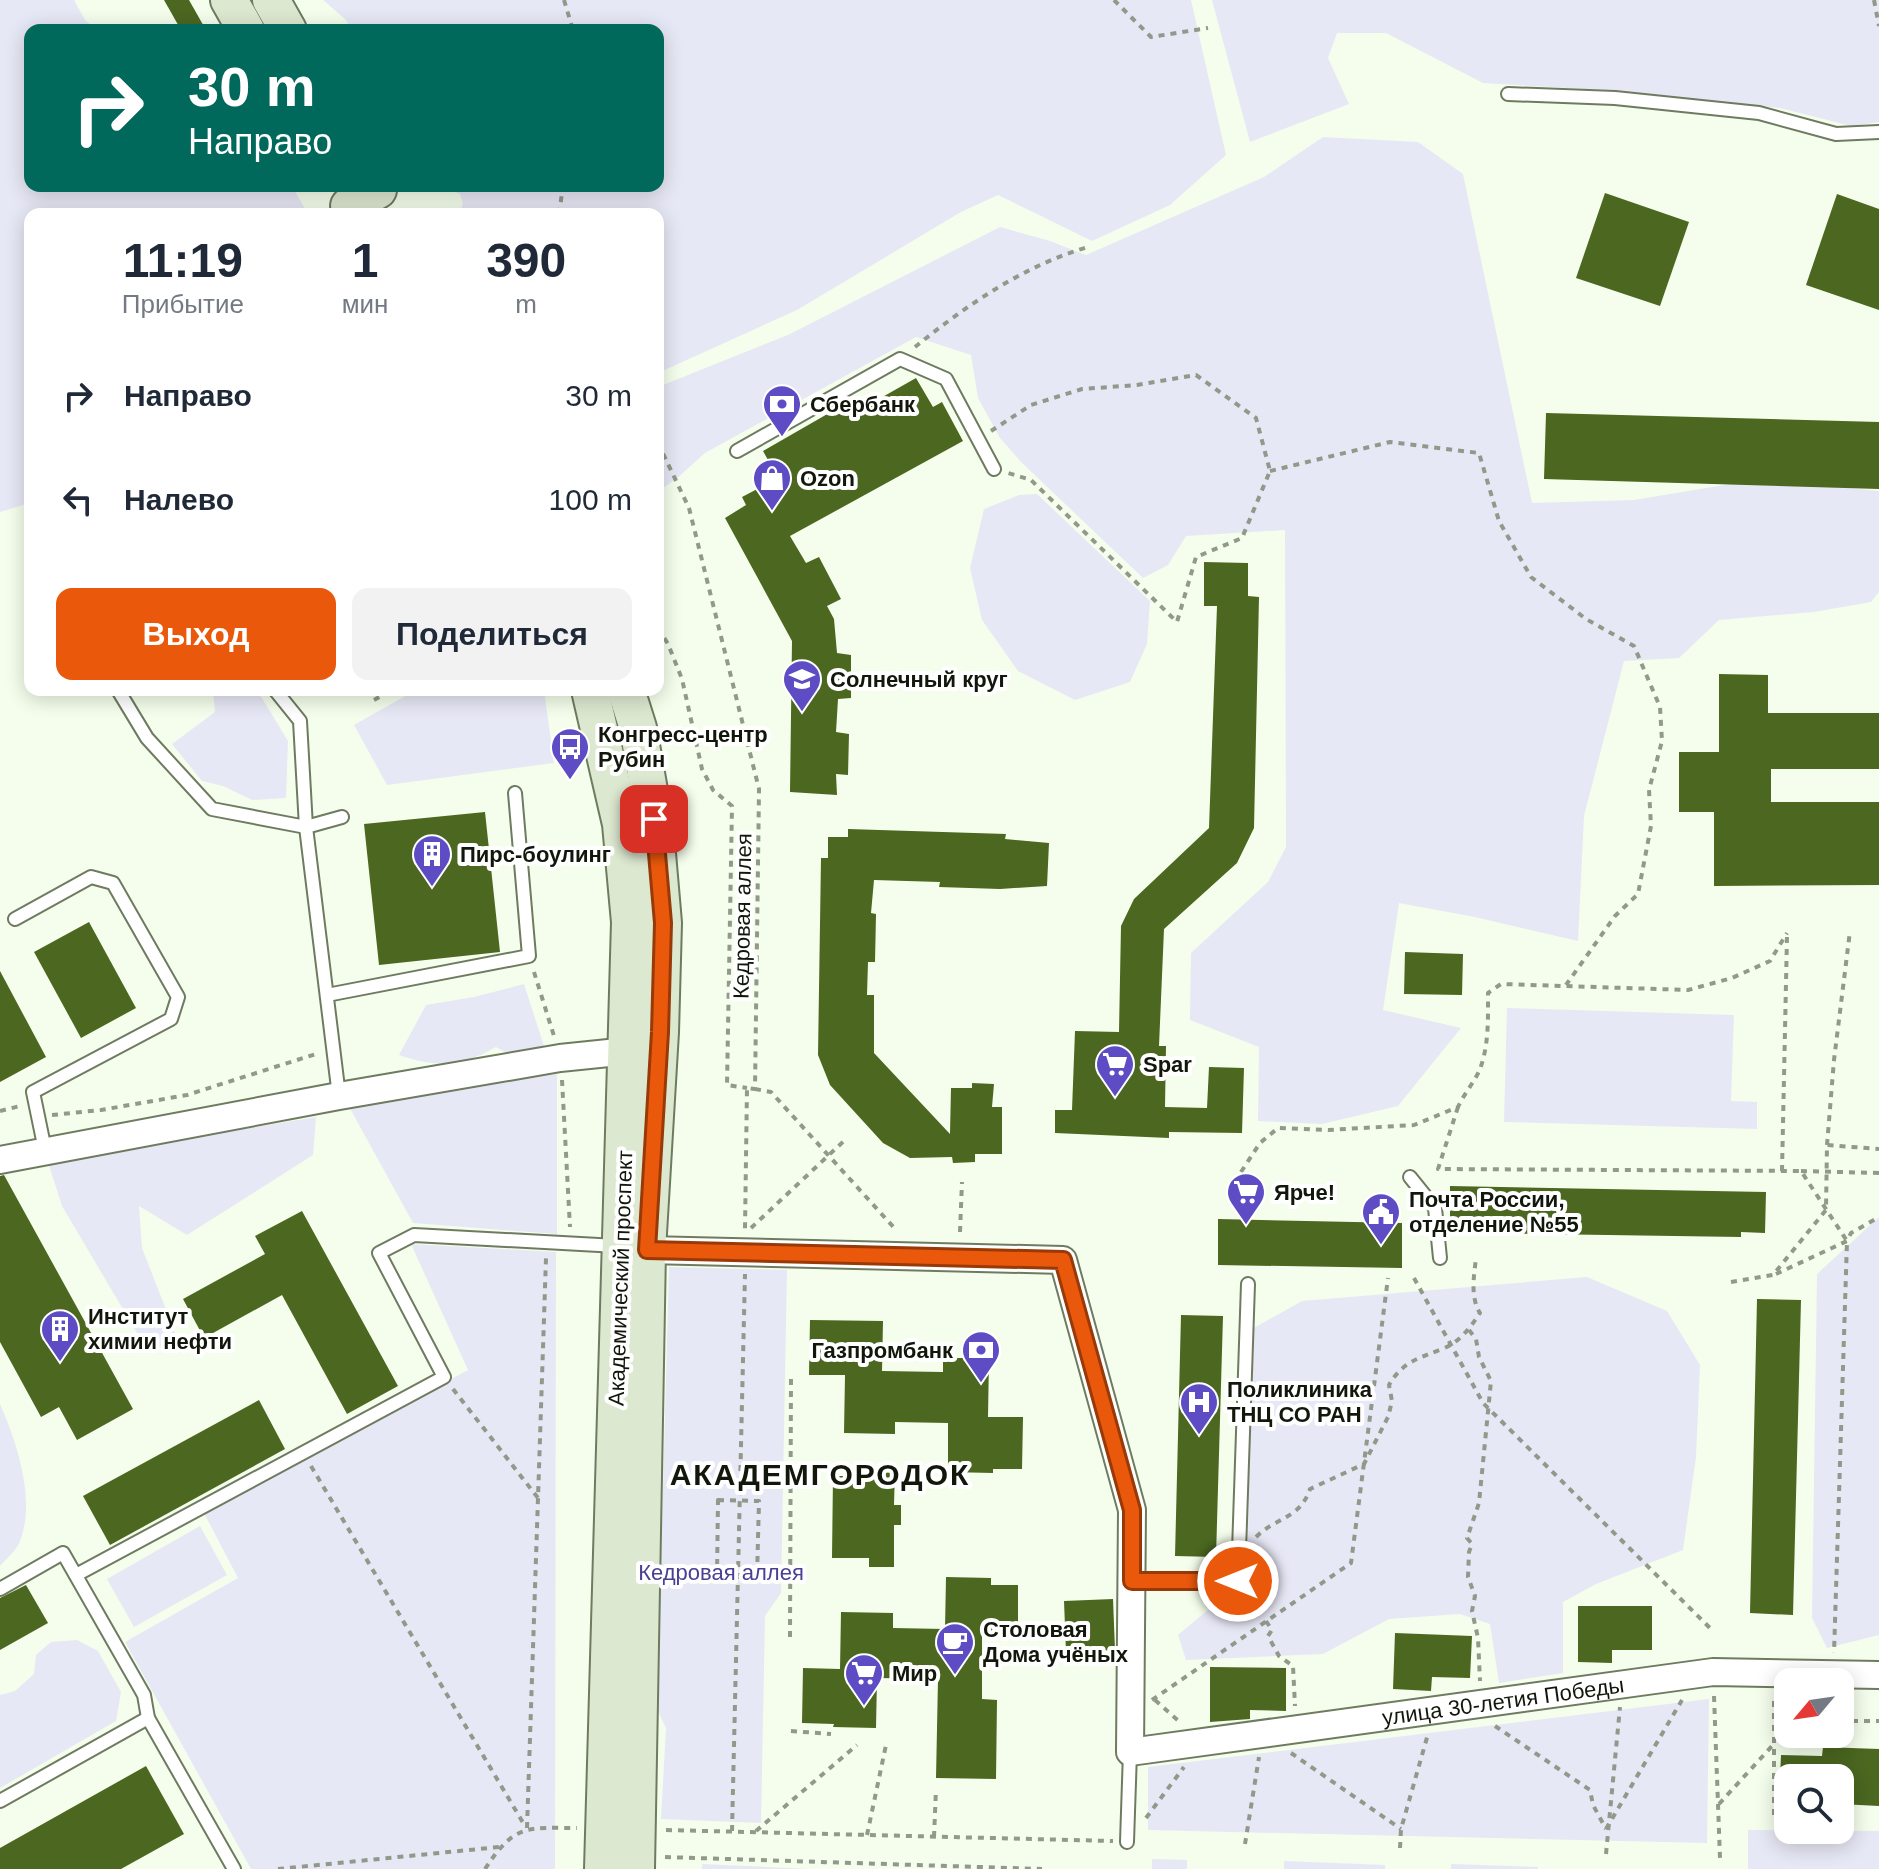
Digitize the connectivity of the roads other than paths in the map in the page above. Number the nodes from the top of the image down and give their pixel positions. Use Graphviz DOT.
graph roads {
  1 [pos="229,0"];
  2 [pos="271,0"];
  3 [pos="243,24"];
  4 [pos="285,24"];
  5 [pos="1508,94"];
  6 [pos="1879,132"];
  7 [pos="737,451"];
  8 [pos="994,469"];
  9 [pos="122,696"];
  10 [pos="280,696"];
  11 [pos="591,696"];
  12 [pos="628,696"];
  13 [pos="515,793"];
  14 [pos="342,817"];
  15 [pos="306,827"];
  16 [pos="15,919"];
  17 [pos="327,995"];
  18 [pos="628,1051"];
  19 [pos="339,1096"];
  20 [pos="45,1150"];
  21 [pos="0,1160"];
  22 [pos="1410,1177"];
  23 [pos="634,1248"];
  24 [pos="1440,1258"];
  25 [pos="1248,1284"];
  26 [pos="76,1575"];
  27 [pos="1132,1581"];
  28 [pos="0,1589"];
  29 [pos="1879,1675"];
  30 [pos="148,1718"];
  31 [pos="1130,1752"];
  32 [pos="0,1801"];
  33 [pos="1127,1842"];
  34 [pos="650,1863"];
  35 [pos="234,1869"];
  36 [pos="603,1869"];
  1 -- 3 [label="main road"];
  2 -- 4 [label="main road"];
  5 -- 6 [label="lane"];
  7 -- 8 [label="lane"];
  9 -- 15 [label="lane"];
  10 -- 15 [label="lane"];
  11 -- 18 [label="main road, Академический проспект"];
  12 -- 23 [label="main road, Академический проспект"];
  13 -- 17 [label="lane"];
  14 -- 15 [label="lane"];
  15 -- 17 [label="lane"];
  16 -- 20 [label="lane"];
  17 -- 19 [label="lane"];
  18 -- 19 [label="street"];
  18 -- 23 [label="main road, Академический проспект"];
  19 -- 20 [label="street"];
  20 -- 21 [label="street"];
  22 -- 24 [label="lane"];
  23 -- 26 [label="lane"];
  23 -- 27 [label="street"];
  23 -- 34 [label="main road, Академический проспект"];
  23 -- 36 [label="main road, Академический проспект"];
  25 -- 27 [label="lane"];
  26 -- 28 [label="lane"];
  26 -- 30 [label="lane"];
  27 -- 31 [label="street"];
  29 -- 31 [label="street, улица 30-летия Победы"];
  30 -- 32 [label="lane"];
  30 -- 35 [label="lane"];
  31 -- 33 [label="lane"];
}
